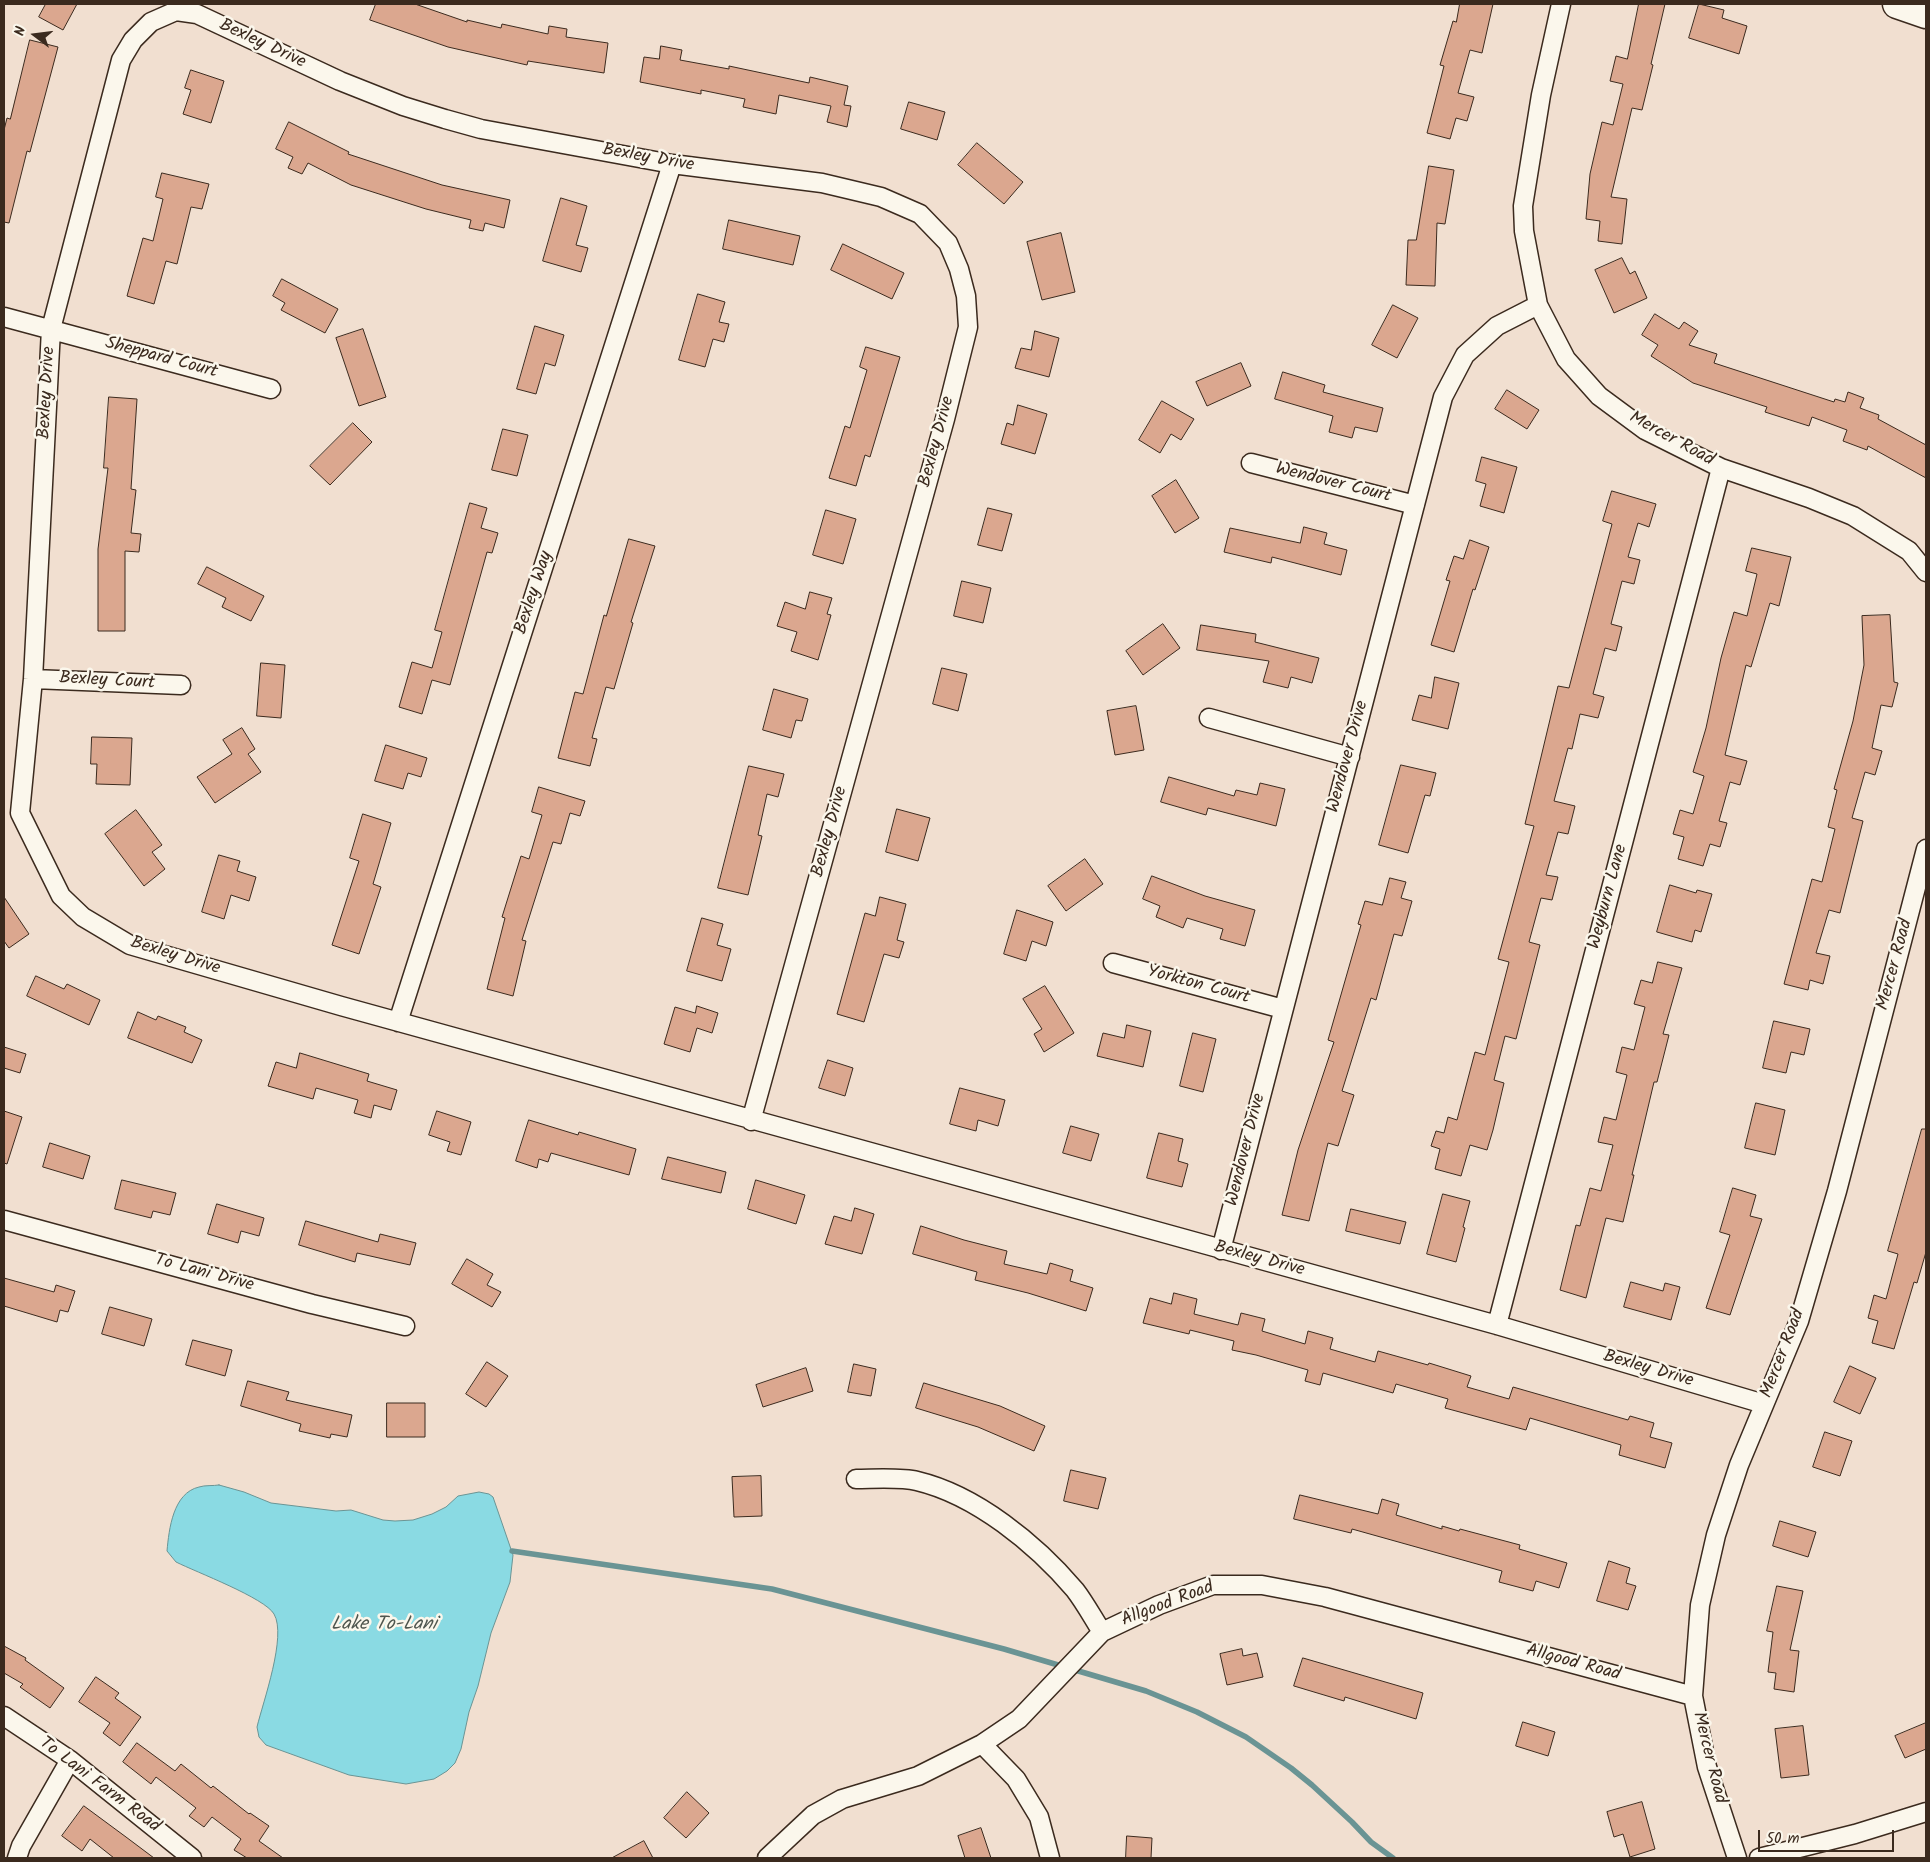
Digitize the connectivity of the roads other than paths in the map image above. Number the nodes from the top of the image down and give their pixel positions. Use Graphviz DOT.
graph roads {
  1 [pos="1561,4"];
  2 [pos="1897,4"];
  3 [pos="1926,14"];
  4 [pos="672,164"];
  5 [pos="1538,305"];
  6 [pos="4,317"];
  7 [pos="52,329"];
  8 [pos="271,389"];
  9 [pos="1251,463"];
  10 [pos="1720,468"];
  11 [pos="1415,505"];
  12 [pos="1926,572"];
  13 [pos="33,679"];
  14 [pos="181,685"];
  15 [pos="1209,718"];
  16 [pos="1350,756"];
  17 [pos="12,814"];
  18 [pos="1926,849"];
  19 [pos="1113,963"];
  20 [pos="1283,1009"];
  21 [pos="398,1022"];
  22 [pos="752,1121"];
  23 [pos="4,1220"];
  24 [pos="1221,1250"];
  25 [pos="1497,1325"];
  26 [pos="405,1326"];
  27 [pos="1764,1404"];
  28 [pos="856,1479"];
  29 [pos="1102,1632"];
  30 [pos="1693,1696"];
  31 [pos="4,1716"];
  32 [pos="982,1744"];
  33 [pos="70,1760"];
  34 [pos="1926,1812"];
  35 [pos="17,1858"];
  36 [pos="192,1858"];
  37 [pos="767,1858"];
  38 [pos="1050,1858"];
  39 [pos="1737,1858"];
  40 [pos="1760,1858"];
  1 -- 5 [label="street, Mercer Road"];
  2 -- 3 [label="main road"];
  4 -- 7 [label="street, Bexley Drive"];
  4 -- 21 [label="street, Bexley Way"];
  4 -- 22 [label="street, Bexley Drive"];
  5 -- 10 [label="street, Mercer Road"];
  5 -- 11 [label="street, Wendover Drive"];
  6 -- 7 [label="street, Sheppard Court"];
  7 -- 8 [label="street, Sheppard Court"];
  7 -- 13 [label="street, Bexley Drive"];
  9 -- 11 [label="street, Wendover Court"];
  10 -- 12 [label="street, Mercer Road"];
  10 -- 25 [label="street, Weyburn Lane"];
  11 -- 16 [label="street, Wendover Drive"];
  13 -- 14 [label="street, Bexley Court"];
  13 -- 17 [label="street, Bexley Drive"];
  15 -- 16 [label="street"];
  16 -- 20 [label="street, Wendover Drive"];
  17 -- 21 [label="street, Bexley Drive"];
  18 -- 27 [label="street, Mercer Road"];
  19 -- 20 [label="street, Yorkton Court"];
  20 -- 24 [label="street, Wendover Drive"];
  21 -- 22 [label="street, Bexley Drive"];
  22 -- 24 [label="street, Bexley Drive"];
  23 -- 26 [label="street, To Lani Drive"];
  24 -- 25 [label="street, Bexley Drive"];
  25 -- 27 [label="street, Bexley Drive"];
  27 -- 30 [label="street, Mercer Road"];
  28 -- 29 [label="street"];
  29 -- 30 [label="street, Allgood Road"];
  29 -- 32 [label="street, Allgood Road"];
  30 -- 39 [label="street, Mercer Road"];
  31 -- 33 [label="street, To Lani Farm Road"];
  32 -- 37 [label="street, Allgood Road"];
  32 -- 38 [label="street"];
  33 -- 35 [label="street"];
  33 -- 36 [label="street, To Lani Farm Road"];
  34 -- 40 [label="street"];
}
